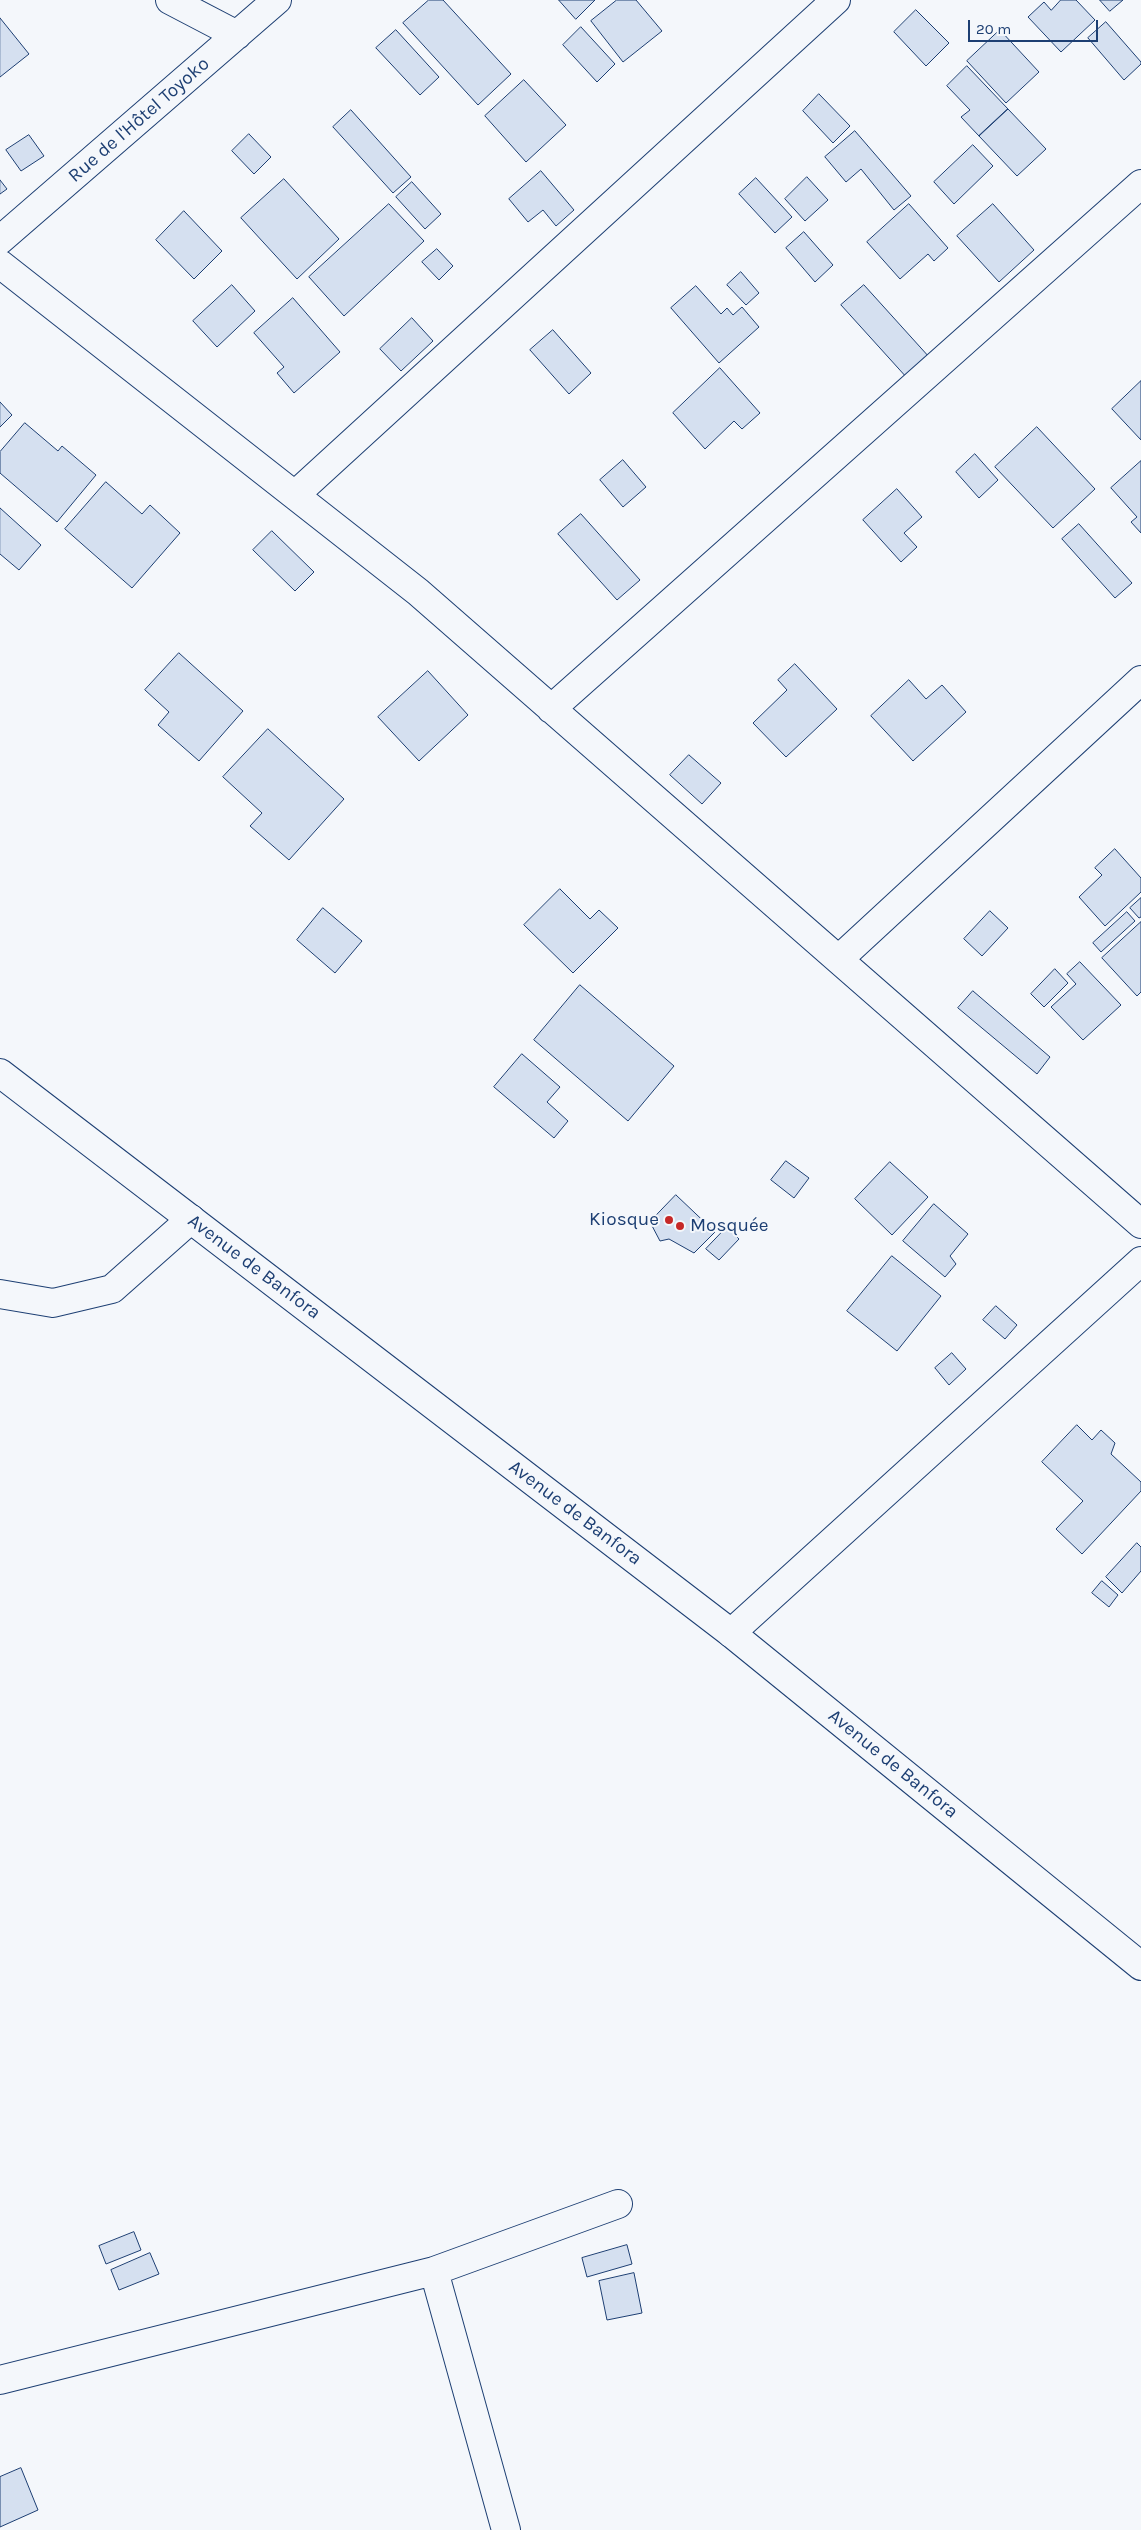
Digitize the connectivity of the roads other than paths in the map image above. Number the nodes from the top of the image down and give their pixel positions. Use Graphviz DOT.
graph roads {
  1 [pos="170,0"];
  2 [pos="277,0"];
  3 [pos="836,0"];
  4 [pos="237,35"];
  5 [pos="1141,184"];
  6 [pos="0,240"];
  7 [pos="0,264"];
  8 [pos="296,494"];
  9 [pos="1141,680"];
  10 [pos="551,709"];
  11 [pos="839,960"];
  12 [pos="0,1073"];
  13 [pos="191,1219"];
  14 [pos="1141,1224"];
  15 [pos="1141,1261"];
  16 [pos="0,1294"];
  17 [pos="731,1633"];
  18 [pos="1141,1966"];
  19 [pos="618,2204"];
  20 [pos="434,2271"];
  21 [pos="0,2380"];
  22 [pos="506,2530"];
  1 -- 4 [label="street"];
  2 -- 4 [label="street, Rue de l'Hôtel Toyoko"];
  3 -- 8 [label="street"];
  4 -- 6 [label="street, Rue de l'Hôtel Toyoko"];
  5 -- 10 [label="street"];
  7 -- 8 [label="street"];
  8 -- 10 [label="street"];
  9 -- 11 [label="street"];
  10 -- 11 [label="street"];
  11 -- 14 [label="street"];
  12 -- 13 [label="street, Avenue de Banfora"];
  13 -- 16 [label="street"];
  13 -- 17 [label="street, Avenue de Banfora"];
  15 -- 17 [label="street"];
  17 -- 18 [label="street, Avenue de Banfora"];
  19 -- 20 [label="street"];
  20 -- 21 [label="street"];
  20 -- 22 [label="street"];
}
